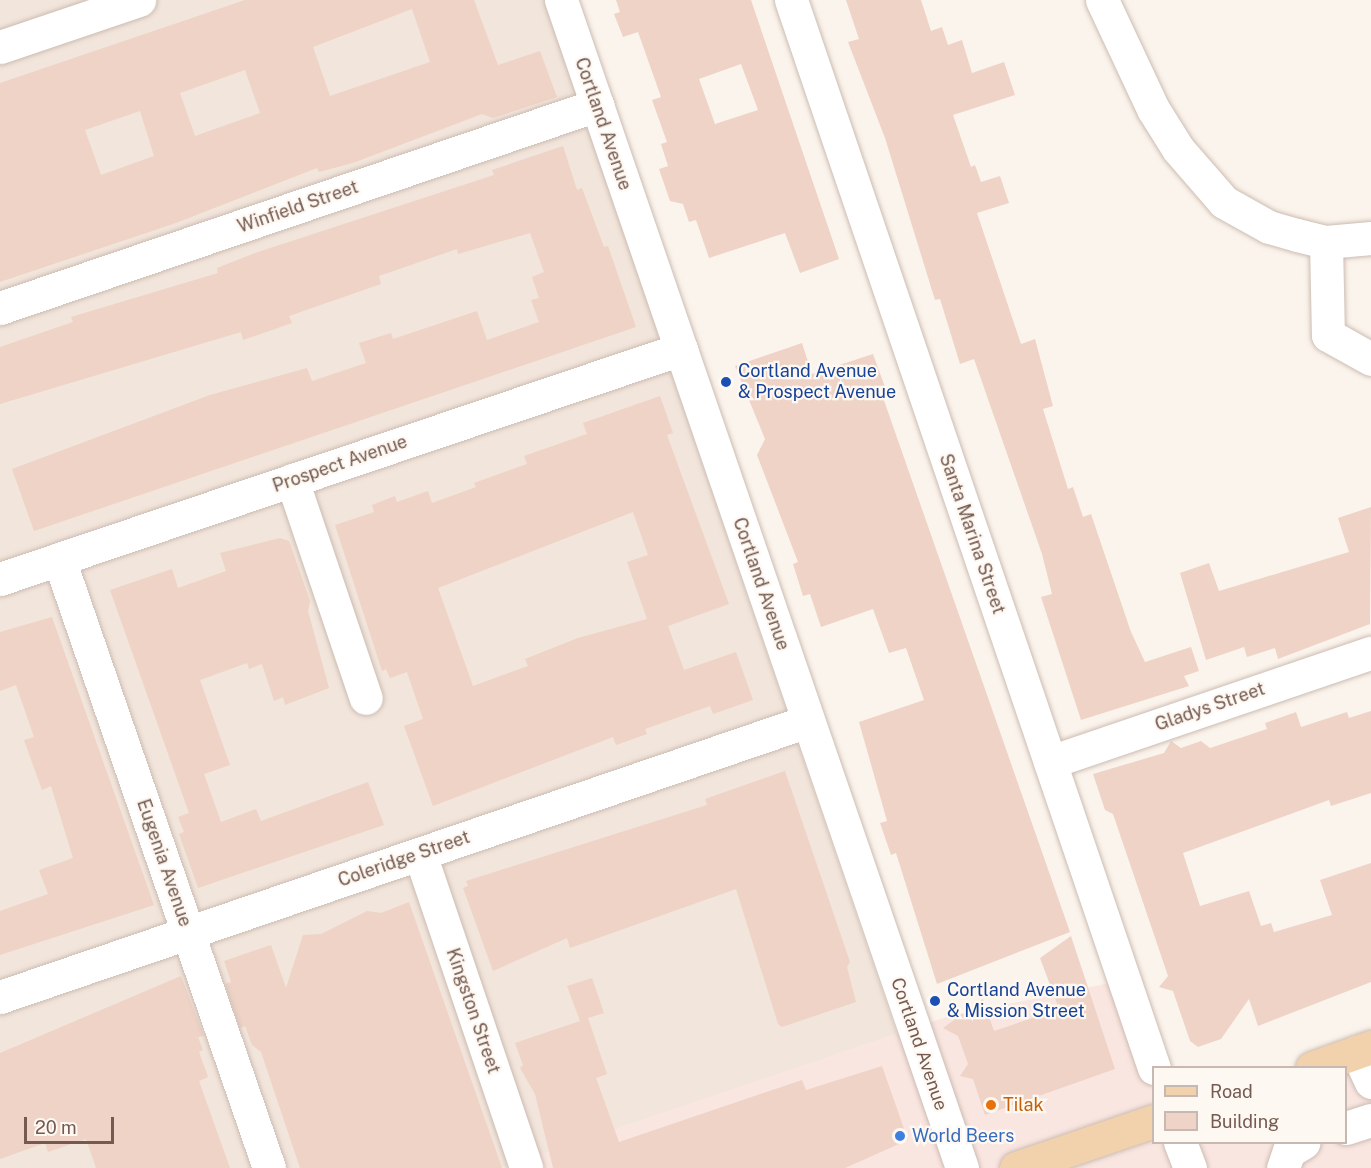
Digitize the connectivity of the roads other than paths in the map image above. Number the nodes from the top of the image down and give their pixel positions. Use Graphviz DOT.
graph roads {
  1 [pos="139,0"];
  2 [pos="561,0"];
  3 [pos="791,0"];
  4 [pos="1102,0"];
  5 [pos="0,47"];
  6 [pos="597,105"];
  7 [pos="1371,238"];
  8 [pos="1326,242"];
  9 [pos="0,308"];
  10 [pos="681,349"];
  11 [pos="1364,351"];
  12 [pos="292,480"];
  13 [pos="59,559"];
  14 [pos="0,579"];
  15 [pos="1371,652"];
  16 [pos="366,698"];
  17 [pos="808,721"];
  18 [pos="1050,762"];
  19 [pos="420,854"];
  20 [pos="188,932"];
  21 [pos="0,997"];
  22 [pos="1364,1050"];
  23 [pos="1153,1066"];
  24 [pos="1318,1066"];
  25 [pos="1371,1082"];
  26 [pos="1371,1120"];
  27 [pos="1152,1122"];
  28 [pos="1347,1128"];
  29 [pos="1180,1144"];
  30 [pos="1302,1144"];
  31 [pos="269,1168"];
  32 [pos="526,1168"];
  33 [pos="962,1168"];
  34 [pos="1016,1168"];
  35 [pos="1190,1168"];
  36 [pos="1282,1168"];
  1 -- 5 [label="street"];
  2 -- 6 [label="street, Cortland Avenue"];
  3 -- 18 [label="street, Santa Marina Street"];
  4 -- 8 [label="street"];
  6 -- 9 [label="street, Winfield Street"];
  6 -- 10 [label="street, Cortland Avenue"];
  7 -- 8 [label="street"];
  8 -- 11 [label="street"];
  10 -- 12 [label="street, Prospect Avenue"];
  10 -- 17 [label="street, Cortland Avenue"];
  12 -- 13 [label="street, Prospect Avenue"];
  12 -- 16 [label="street"];
  13 -- 14 [label="street, Prospect Avenue"];
  13 -- 20 [label="street, Eugenia Avenue"];
  15 -- 18 [label="street, Gladys Street"];
  17 -- 19 [label="street, Coleridge Street"];
  17 -- 33 [label="street, Cortland Avenue"];
  18 -- 23 [label="street, Santa Marina Street"];
  19 -- 20 [label="street, Coleridge Street"];
  19 -- 32 [label="street, Kingston Street"];
  20 -- 21 [label="street, Coleridge Street"];
  20 -- 31 [label="street, Eugenia Avenue"];
  22 -- 24 [label="main road"];
  22 -- 25 [label="street"];
  26 -- 28 [label="street"];
  27 -- 34 [label="main road"];
  29 -- 35 [label="street"];
  30 -- 36 [label="street"];
}
